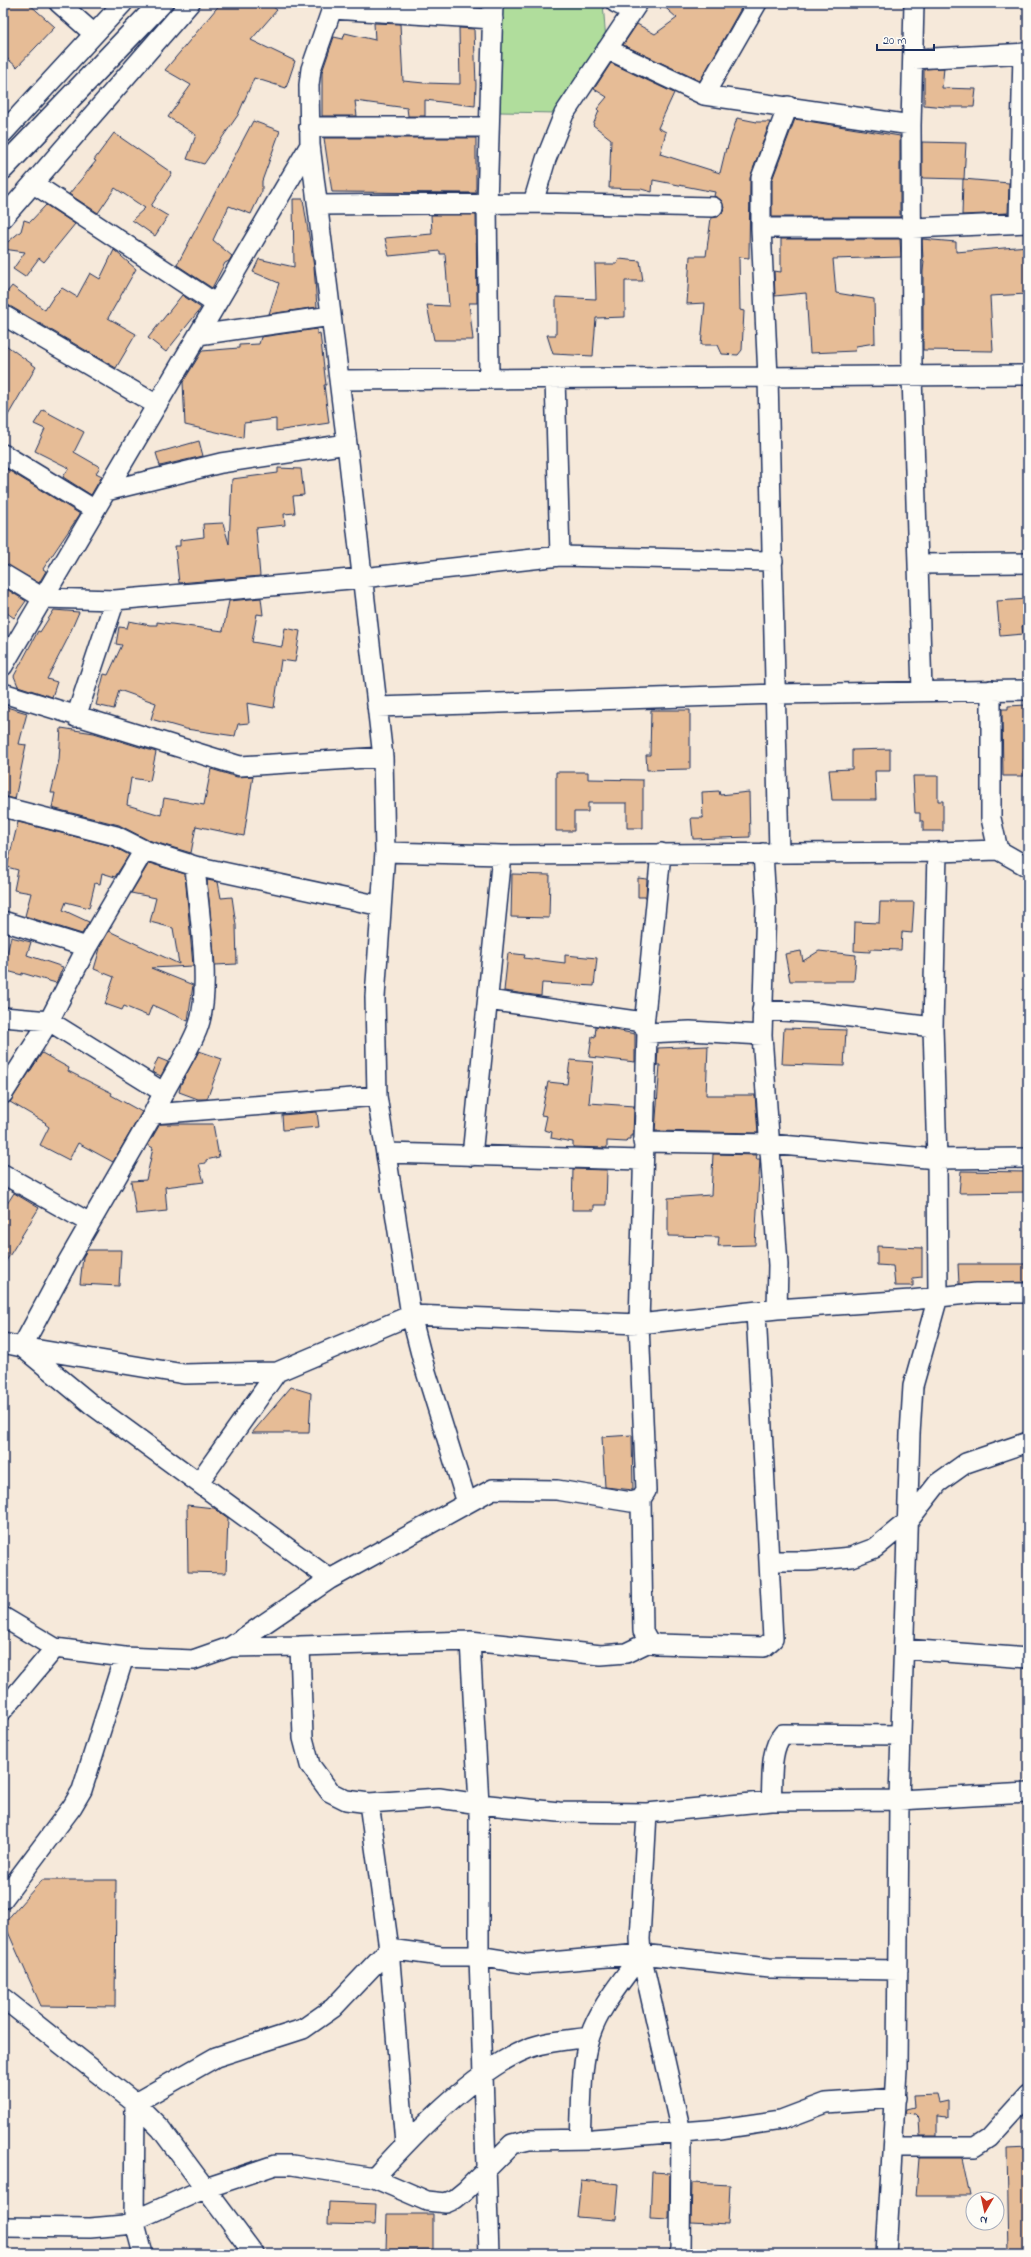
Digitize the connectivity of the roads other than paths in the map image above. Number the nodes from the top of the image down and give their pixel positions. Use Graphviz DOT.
graph roads {
  1 [pos="59,3"];
  2 [pos="123,3"];
  3 [pos="161,3"];
  4 [pos="190,3"];
  5 [pos="757,3"];
  6 [pos="914,3"];
  7 [pos="333,6"];
  8 [pos="629,6"];
  9 [pos="493,11"];
  10 [pos="94,34"];
  11 [pos="607,49"];
  12 [pos="1026,53"];
  13 [pos="913,59"];
  14 [pos="704,95"];
  15 [pos="788,106"];
  16 [pos="911,125"];
  17 [pos="489,127"];
  18 [pos="4,129"];
  19 [pos="310,136"];
  20 [pos="24,145"];
  21 [pos="3,168"];
  22 [pos="34,184"];
  23 [pos="533,203"];
  24 [pos="487,204"];
  25 [pos="318,205"];
  26 [pos="714,207"];
  27 [pos="3,218"];
  28 [pos="1023,223"];
  29 [pos="761,228"];
  30 [pos="912,228"];
  31 [pos="216,304"];
  32 [pos="3,315"];
  33 [pos="332,316"];
  34 [pos="198,335"];
  35 [pos="1028,375"];
  36 [pos="912,376"];
  37 [pos="768,377"];
  38 [pos="555,378"];
  39 [pos="489,379"];
  40 [pos="339,380"];
  41 [pos="157,405"];
  42 [pos="347,444"];
  43 [pos="3,454"];
  44 [pos="106,490"];
  45 [pos="95,510"];
  46 [pos="560,556"];
  47 [pos="772,562"];
  48 [pos="1028,563"];
  49 [pos="919,564"];
  50 [pos="3,574"];
  51 [pos="362,578"];
  52 [pos="43,598"];
  53 [pos="115,600"];
  54 [pos="3,666"];
  55 [pos="922,690"];
  56 [pos="991,690"];
  57 [pos="1028,690"];
  58 [pos="3,693"];
  59 [pos="776,694"];
  60 [pos="377,707"];
  61 [pos="76,716"];
  62 [pos="383,756"];
  63 [pos="3,807"];
  64 [pos="1028,849"];
  65 [pos="144,850"];
  66 [pos="998,850"];
  67 [pos="386,852"];
  68 [pos="937,852"];
  69 [pos="661,853"];
  70 [pos="771,853"];
  71 [pos="502,855"];
  72 [pos="194,866"];
  73 [pos="1028,867"];
  74 [pos="381,906"];
  75 [pos="3,921"];
  76 [pos="87,947"];
  77 [pos="488,1000"];
  78 [pos="762,1010"];
  79 [pos="3,1017"];
  80 [pos="50,1021"];
  81 [pos="933,1027"];
  82 [pos="646,1029"];
  83 [pos="762,1035"];
  84 [pos="163,1092"];
  85 [pos="3,1094"];
  86 [pos="377,1096"];
  87 [pos="153,1114"];
  88 [pos="643,1142"];
  89 [pos="770,1144"];
  90 [pos="386,1153"];
  91 [pos="472,1156"];
  92 [pos="1028,1158"];
  93 [pos="938,1159"];
  94 [pos="642,1160"];
  95 [pos="3,1174"];
  96 [pos="90,1223"];
  97 [pos="1028,1293"];
  98 [pos="938,1297"];
  99 [pos="777,1309"];
  100 [pos="756,1312"];
  101 [pos="411,1314"];
  102 [pos="639,1324"];
  103 [pos="3,1343"];
  104 [pos="22,1347"];
  105 [pos="278,1372"];
  106 [pos="1028,1442"];
  107 [pos="199,1482"];
  108 [pos="641,1499"];
  109 [pos="467,1503"];
  110 [pos="909,1520"];
  111 [pos="769,1561"];
  112 [pos="330,1579"];
  113 [pos="3,1618"];
  114 [pos="470,1641"];
  115 [pos="649,1642"];
  116 [pos="300,1646"];
  117 [pos="55,1648"];
  118 [pos="230,1648"];
  119 [pos="904,1649"];
  120 [pos="124,1657"];
  121 [pos="1028,1658"];
  122 [pos="3,1710"];
  123 [pos="901,1735"];
  124 [pos="1028,1793"];
  125 [pos="899,1800"];
  126 [pos="771,1801"];
  127 [pos="369,1803"];
  128 [pos="479,1804"];
  129 [pos="647,1813"];
  130 [pos="3,1899"];
  131 [pos="389,1949"];
  132 [pos="642,1954"];
  133 [pos="479,1956"];
  134 [pos="898,1970"];
  135 [pos="3,1998"];
  136 [pos="589,2037"];
  137 [pos="483,2075"];
  138 [pos="1028,2095"];
  139 [pos="896,2098"];
  140 [pos="135,2103"];
  141 [pos="681,2132"];
  142 [pos="580,2140"];
  143 [pos="404,2144"];
  144 [pos="893,2147"];
  145 [pos="486,2169"];
  146 [pos="374,2178"];
  147 [pos="206,2188"];
  148 [pos="134,2220"];
  149 [pos="3,2227"];
  150 [pos="252,2253"];
  151 [pos="143,2254"];
  152 [pos="489,2254"];
  153 [pos="680,2254"];
  154 [pos="886,2254"];
  1 -- 10 [label="street"];
  2 -- 10 [label="street"];
  3 -- 20 [label="street"];
  4 -- 22 [label="street"];
  5 -- 14 [label="street"];
  6 -- 13 [label="street"];
  7 -- 9 [label="street"];
  7 -- 19 [label="street"];
  8 -- 11 [label="street"];
  9 -- 17 [label="street"];
  10 -- 18 [label="street"];
  11 -- 14 [label="street"];
  11 -- 23 [label="street"];
  12 -- 13 [label="street"];
  12 -- 28 [label="street"];
  13 -- 16 [label="street"];
  14 -- 15 [label="street"];
  15 -- 16 [label="street"];
  15 -- 29 [label="street"];
  16 -- 30 [label="street"];
  17 -- 19 [label="street"];
  17 -- 24 [label="street"];
  18 -- 20 [label="street"];
  19 -- 25 [label="street"];
  19 -- 31 [label="street"];
  20 -- 21 [label="street"];
  22 -- 27 [label="street"];
  22 -- 31 [label="street"];
  23 -- 24 [label="street"];
  23 -- 26 [label="street"];
  24 -- 25 [label="street"];
  24 -- 39 [label="street"];
  25 -- 33 [label="street"];
  28 -- 30 [label="street"];
  29 -- 30 [label="street"];
  29 -- 37 [label="street"];
  30 -- 36 [label="street"];
  31 -- 34 [label="street"];
  32 -- 41 [label="street"];
  33 -- 34 [label="street"];
  33 -- 40 [label="street"];
  34 -- 41 [label="street"];
  35 -- 36 [label="street"];
  36 -- 37 [label="street"];
  36 -- 49 [label="street"];
  37 -- 38 [label="street"];
  37 -- 47 [label="street"];
  38 -- 39 [label="street"];
  38 -- 46 [label="street"];
  39 -- 40 [label="street"];
  40 -- 42 [label="street"];
  41 -- 44 [label="street"];
  42 -- 44 [label="street"];
  42 -- 51 [label="street"];
  43 -- 45 [label="street"];
  44 -- 45 [label="street"];
  45 -- 52 [label="street"];
  46 -- 47 [label="street"];
  46 -- 51 [label="street"];
  47 -- 59 [label="street"];
  48 -- 49 [label="street"];
  49 -- 55 [label="street"];
  50 -- 52 [label="street"];
  51 -- 53 [label="street"];
  51 -- 60 [label="street"];
  52 -- 53 [label="street"];
  52 -- 54 [label="street"];
  53 -- 61 [label="street"];
  55 -- 56 [label="street"];
  55 -- 59 [label="street"];
  56 -- 57 [label="street"];
  56 -- 66 [label="street"];
  58 -- 61 [label="street"];
  59 -- 60 [label="street"];
  59 -- 70 [label="street"];
  60 -- 62 [label="street"];
  61 -- 62 [label="street"];
  62 -- 67 [label="street"];
  63 -- 65 [label="street"];
  64 -- 66 [label="street"];
  65 -- 72 [label="street"];
  65 -- 76 [label="street"];
  66 -- 68 [label="street"];
  66 -- 73 [label="street"];
  67 -- 71 [label="street"];
  67 -- 74 [label="street"];
  68 -- 70 [label="street"];
  68 -- 81 [label="street"];
  69 -- 70 [label="street"];
  69 -- 71 [label="street"];
  69 -- 82 [label="street"];
  70 -- 78 [label="street"];
  71 -- 77 [label="street"];
  72 -- 74 [label="street"];
  72 -- 84 [label="street"];
  74 -- 86 [label="street"];
  75 -- 76 [label="street"];
  76 -- 80 [label="street"];
  77 -- 82 [label="street"];
  77 -- 91 [label="street"];
  78 -- 81 [label="street"];
  78 -- 83 [label="street"];
  79 -- 80 [label="street"];
  80 -- 84 [label="street"];
  80 -- 85 [label="street"];
  81 -- 93 [label="street"];
  82 -- 83 [label="street"];
  82 -- 88 [label="street"];
  83 -- 89 [label="street"];
  84 -- 87 [label="street"];
  86 -- 87 [label="street"];
  86 -- 90 [label="street"];
  87 -- 96 [label="street"];
  88 -- 89 [label="street"];
  88 -- 94 [label="street"];
  89 -- 93 [label="street"];
  89 -- 99 [label="street"];
  90 -- 91 [label="street"];
  90 -- 101 [label="street"];
  91 -- 94 [label="street"];
  92 -- 93 [label="street"];
  93 -- 98 [label="street"];
  94 -- 102 [label="street"];
  95 -- 96 [label="street"];
  96 -- 104 [label="street"];
  97 -- 98 [label="street"];
  98 -- 99 [label="street"];
  98 -- 110 [label="street"];
  99 -- 100 [label="street"];
  100 -- 102 [label="street"];
  100 -- 111 [label="street"];
  101 -- 102 [label="street"];
  101 -- 105 [label="street"];
  101 -- 109 [label="street"];
  102 -- 108 [label="street"];
  103 -- 104 [label="street"];
  104 -- 105 [label="street"];
  104 -- 107 [label="street"];
  105 -- 107 [label="street"];
  106 -- 110 [label="street"];
  107 -- 112 [label="street"];
  108 -- 109 [label="street"];
  108 -- 115 [label="street"];
  109 -- 112 [label="street"];
  110 -- 111 [label="street"];
  110 -- 119 [label="street"];
  111 -- 115 [label="street"];
  112 -- 118 [label="street"];
  113 -- 117 [label="street"];
  114 -- 115 [label="street"];
  114 -- 116 [label="street"];
  114 -- 128 [label="street"];
  116 -- 118 [label="street"];
  116 -- 127 [label="street"];
  117 -- 120 [label="street"];
  117 -- 122 [label="street"];
  118 -- 120 [label="street"];
  119 -- 121 [label="street"];
  119 -- 123 [label="street"];
  120 -- 130 [label="street"];
  123 -- 125 [label="street"];
  123 -- 126 [label="street"];
  124 -- 125 [label="street"];
  125 -- 126 [label="street"];
  125 -- 134 [label="street"];
  126 -- 129 [label="street"];
  127 -- 128 [label="street"];
  127 -- 131 [label="street"];
  128 -- 129 [label="street"];
  128 -- 133 [label="street"];
  129 -- 132 [label="street"];
  131 -- 133 [label="street"];
  131 -- 140 [label="street"];
  131 -- 143 [label="street"];
  132 -- 133 [label="street"];
  132 -- 134 [label="street"];
  132 -- 136 [label="street"];
  132 -- 141 [label="street"];
  133 -- 137 [label="street"];
  134 -- 139 [label="street"];
  135 -- 140 [label="street"];
  136 -- 137 [label="street"];
  136 -- 142 [label="street"];
  137 -- 143 [label="street"];
  137 -- 145 [label="street"];
  138 -- 144 [label="street"];
  139 -- 141 [label="street"];
  139 -- 144 [label="street"];
  140 -- 147 [label="street"];
  140 -- 148 [label="street"];
  141 -- 142 [label="street"];
  141 -- 153 [label="street"];
  142 -- 145 [label="street"];
  143 -- 146 [label="street"];
  144 -- 154 [label="street"];
  145 -- 146 [label="street"];
  145 -- 152 [label="street"];
  146 -- 147 [label="street"];
  147 -- 148 [label="street"];
  147 -- 150 [label="street"];
  148 -- 149 [label="street"];
  148 -- 151 [label="street"];
}
